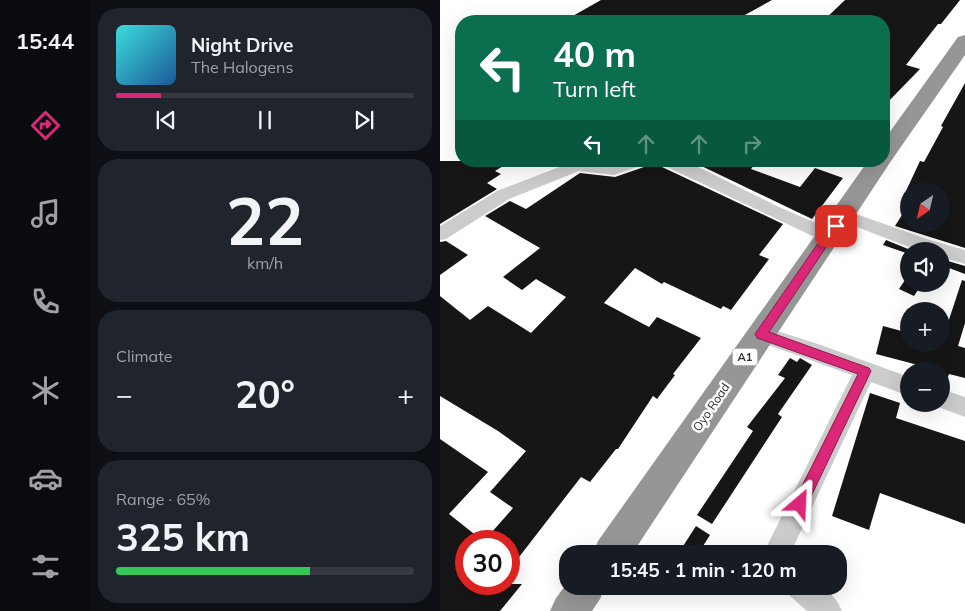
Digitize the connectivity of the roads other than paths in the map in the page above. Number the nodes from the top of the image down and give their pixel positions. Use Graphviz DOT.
graph roads {
  1 [pos="962,51"];
  2 [pos="890,148"];
  3 [pos="574,167"];
  4 [pos="586,167"];
  5 [pos="622,167"];
  6 [pos="684,167"];
  7 [pos="876,167"];
  8 [pos="836,226"];
  9 [pos="440,234"];
  10 [pos="965,257"];
  11 [pos="761,334"];
  12 [pos="865,371"];
  13 [pos="900,384"];
  14 [pos="950,401"];
  15 [pos="965,407"];
  16 [pos="617,545"];
  17 [pos="780,545"];
  18 [pos="580,595"];
  19 [pos="809,595"];
  20 [pos="568,611"];
  21 [pos="828,611"];
  1 -- 2 [label="highway"];
  3 -- 9 [label="street"];
  4 -- 5 [label="street"];
  6 -- 8 [label="street"];
  7 -- 8 [label="highway, Oyo Road / A1"];
  8 -- 10 [label="street"];
  8 -- 11 [label="highway, Oyo Road / A1"];
  11 -- 12 [label="street"];
  11 -- 16 [label="highway, Oyo Road / A1"];
  12 -- 13 [label="street"];
  12 -- 17 [label="street"];
  14 -- 15 [label="street"];
  18 -- 20 [label="highway"];
  19 -- 21 [label="street"];
}
